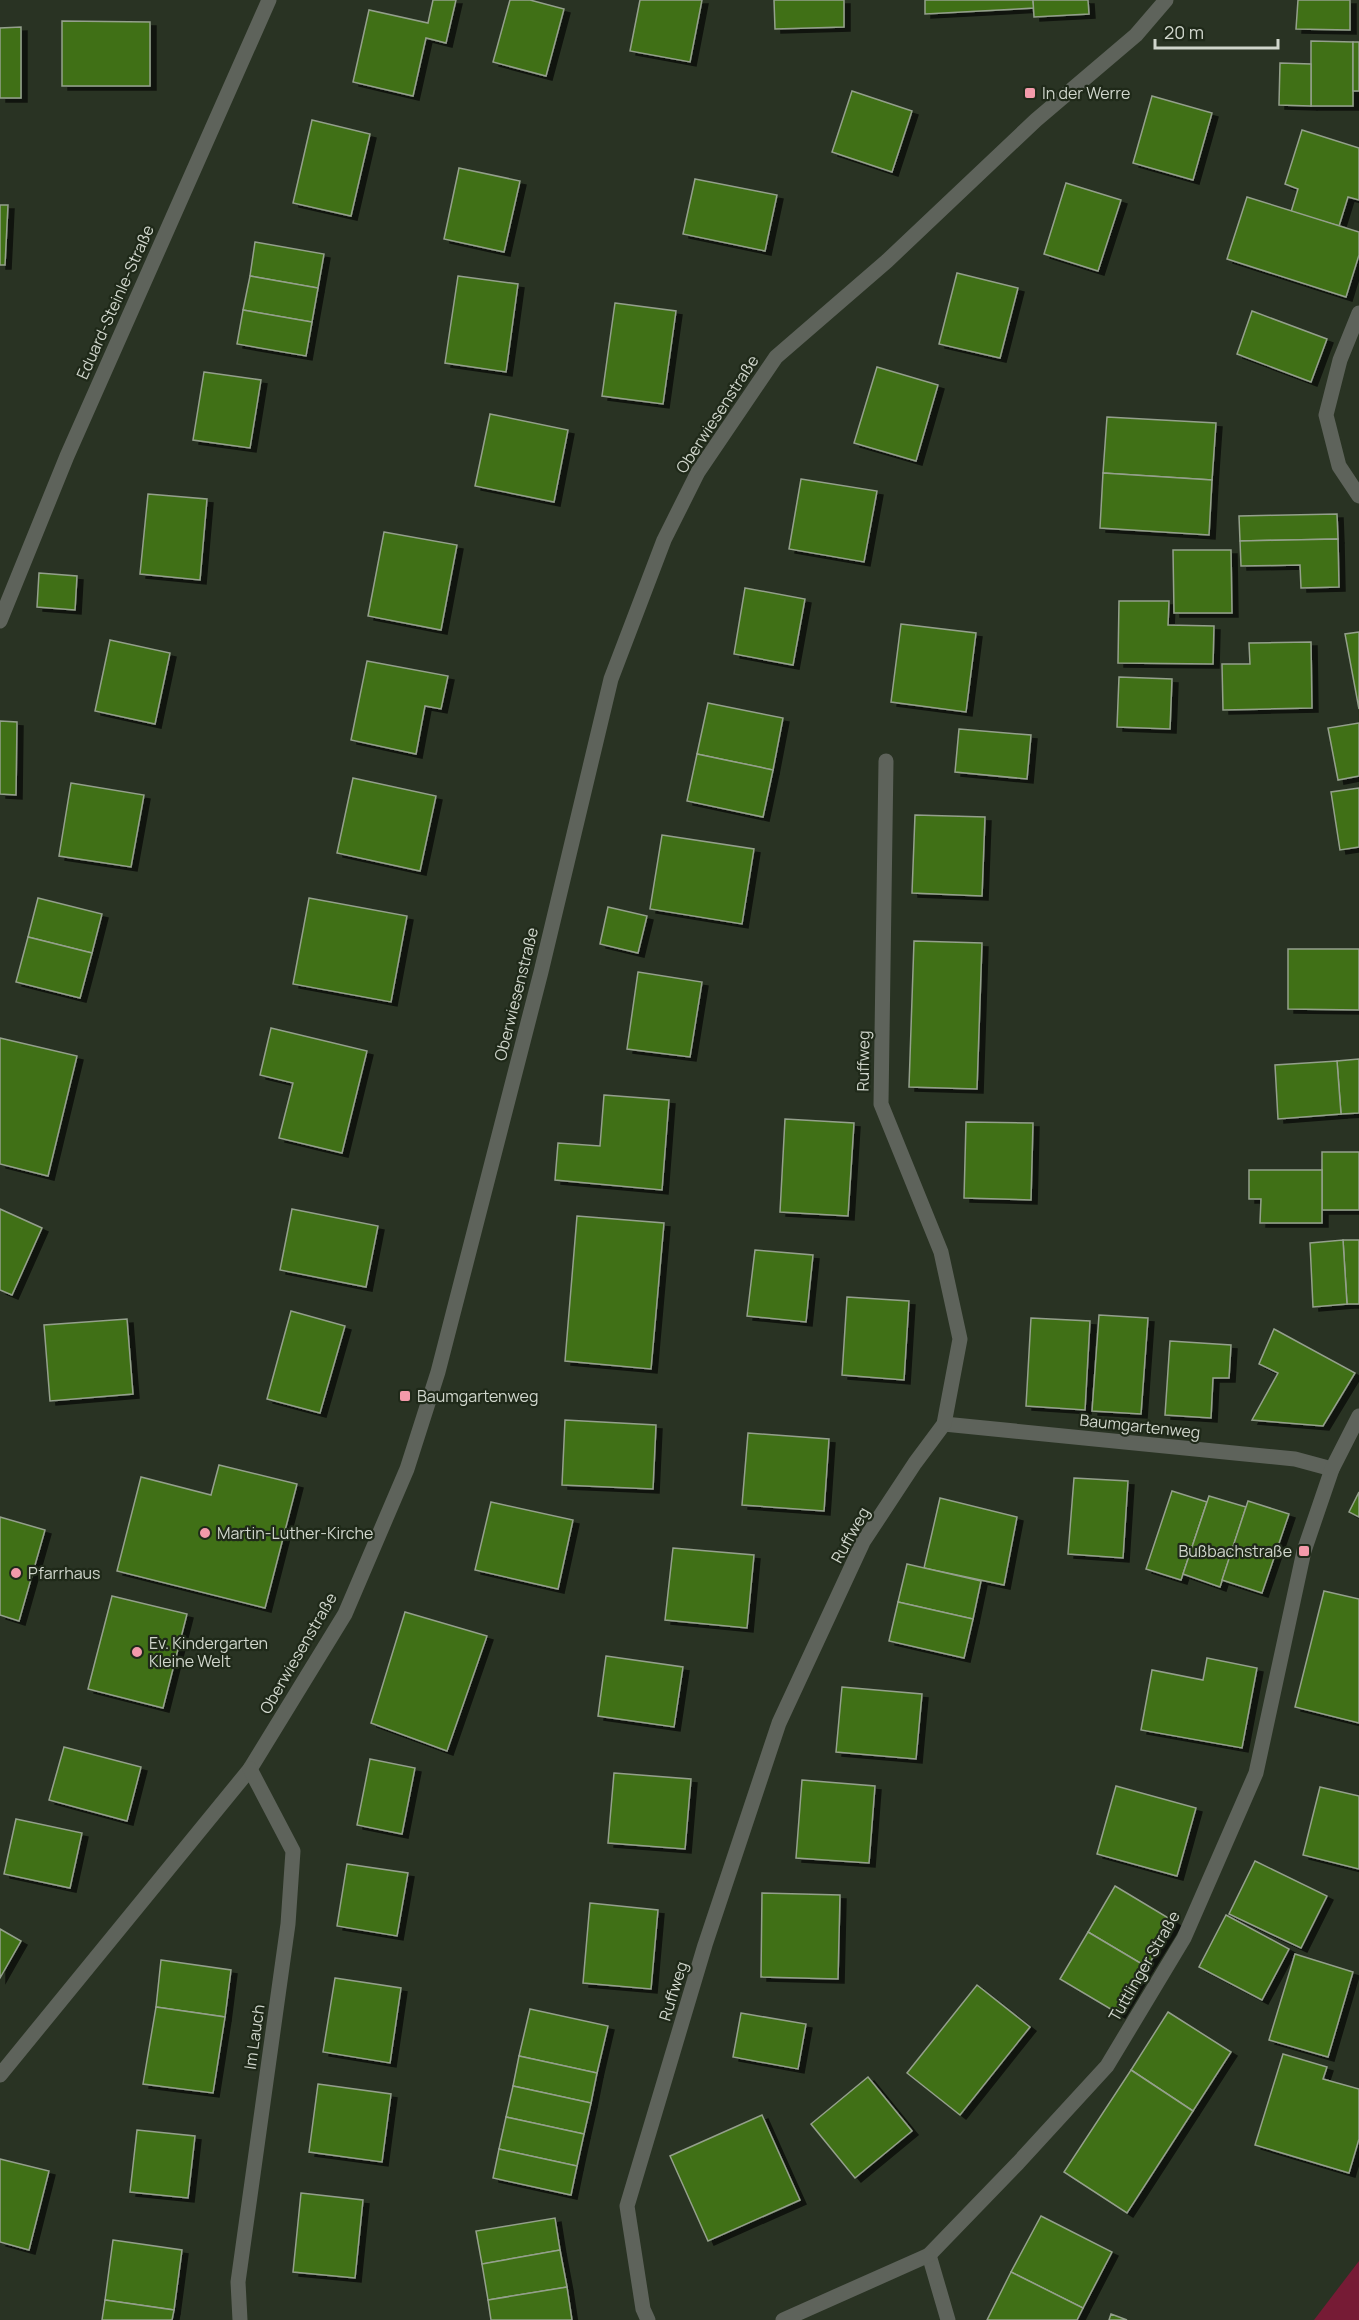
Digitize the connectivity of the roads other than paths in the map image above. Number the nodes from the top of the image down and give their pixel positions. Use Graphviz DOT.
graph roads {
  1 [pos="269,0"];
  2 [pos="1166,0"];
  3 [pos="1359,313"];
  4 [pos="1359,496"];
  5 [pos="0,621"];
  6 [pos="886,761"];
  7 [pos="1359,1416"];
  8 [pos="944,1424"];
  9 [pos="1332,1469"];
  10 [pos="250,1769"];
  11 [pos="0,2075"];
  12 [pos="929,2255"];
  13 [pos="240,2320"];
  14 [pos="648,2320"];
  15 [pos="783,2320"];
  16 [pos="948,2320"];
  1 -- 5 [label="street, Eduard-Steinle-Straße"];
  2 -- 10 [label="street, Oberwiesenstraße"];
  3 -- 4 [label="street"];
  6 -- 8 [label="street, Ruffweg"];
  7 -- 9 [label="street, Tuttlinger Straße"];
  8 -- 9 [label="street, Baumgartenweg"];
  8 -- 14 [label="street, Ruffweg"];
  9 -- 12 [label="street, Tuttlinger Straße"];
  10 -- 11 [label="street, Oberwiesenstraße"];
  10 -- 13 [label="street, Im Lauch"];
  12 -- 15 [label="street, Tuttlinger Straße"];
  12 -- 16 [label="street"];
}
